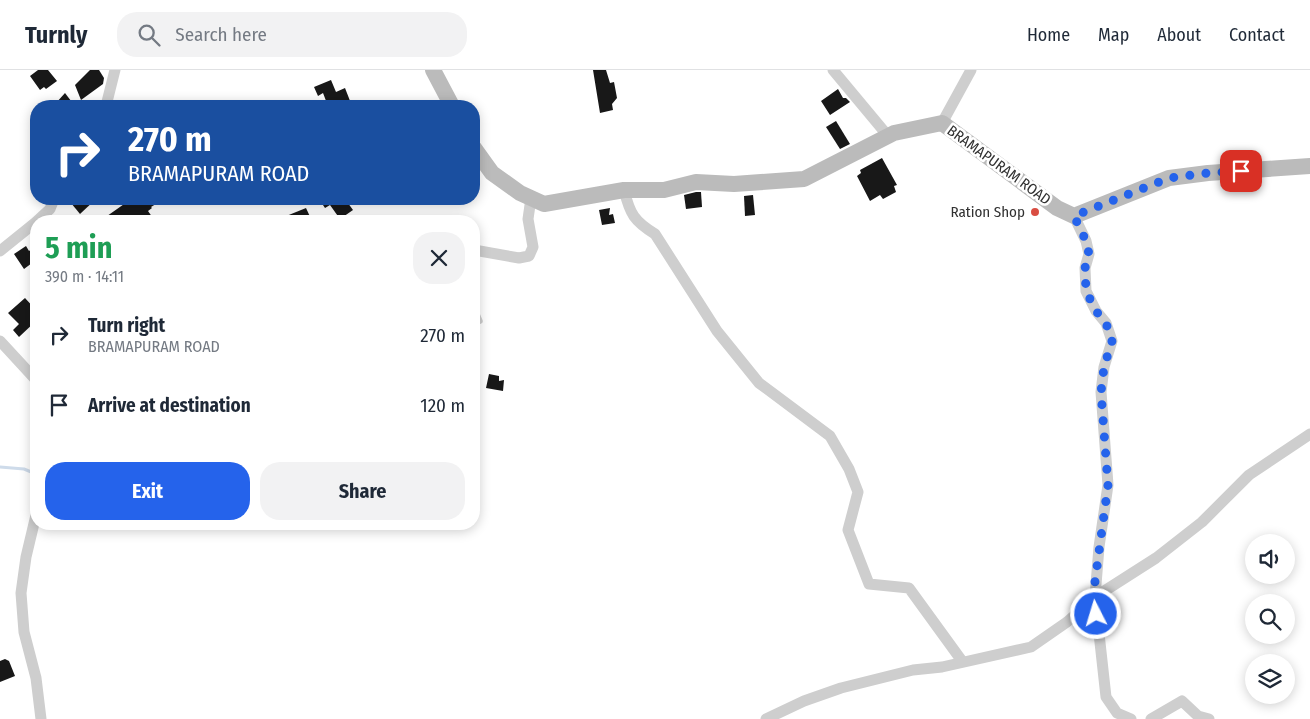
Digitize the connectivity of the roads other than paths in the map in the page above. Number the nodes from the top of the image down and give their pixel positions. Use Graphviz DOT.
graph roads {
  1 [pos="114,70"];
  2 [pos="433,70"];
  3 [pos="833,70"];
  4 [pos="971,70"];
  5 [pos="107,100"];
  6 [pos="449,100"];
  7 [pos="942,122"];
  8 [pos="888,136"];
  9 [pos="480,156"];
  10 [pos="1310,166"];
  11 [pos="624,190"];
  12 [pos="531,198"];
  13 [pos="52,205"];
  14 [pos="44,215"];
  15 [pos="1074,216"];
  16 [pos="30,227"];
  17 [pos="0,251"];
  18 [pos="480,251"];
  19 [pos="0,341"];
  20 [pos="30,374"];
  21 [pos="1310,434"];
  22 [pos="32,530"];
  23 [pos="1095,597"];
  24 [pos="962,661"];
  25 [pos="41,719"];
  26 [pos="766,719"];
  27 [pos="1131,719"];
  28 [pos="1151,719"];
  29 [pos="1209,719"];
  1 -- 5 [label="street"];
  2 -- 6 [label="street"];
  3 -- 8 [label="street"];
  4 -- 7 [label="street"];
  7 -- 8 [label="street, BRAMAPURAM ROAD"];
  7 -- 15 [label="street, BRAMAPURAM ROAD"];
  8 -- 11 [label="street, BRAMAPURAM ROAD"];
  9 -- 12 [label="street, BRAMAPURAM ROAD"];
  10 -- 15 [label="street"];
  11 -- 12 [label="street, BRAMAPURAM ROAD"];
  11 -- 24 [label="street"];
  12 -- 18 [label="street"];
  13 -- 14 [label="street"];
  15 -- 23 [label="street"];
  16 -- 17 [label="street"];
  19 -- 20 [label="street"];
  21 -- 23 [label="street"];
  22 -- 25 [label="street"];
  23 -- 24 [label="street"];
  23 -- 27 [label="street"];
  24 -- 26 [label="street"];
  28 -- 29 [label="street"];
}
